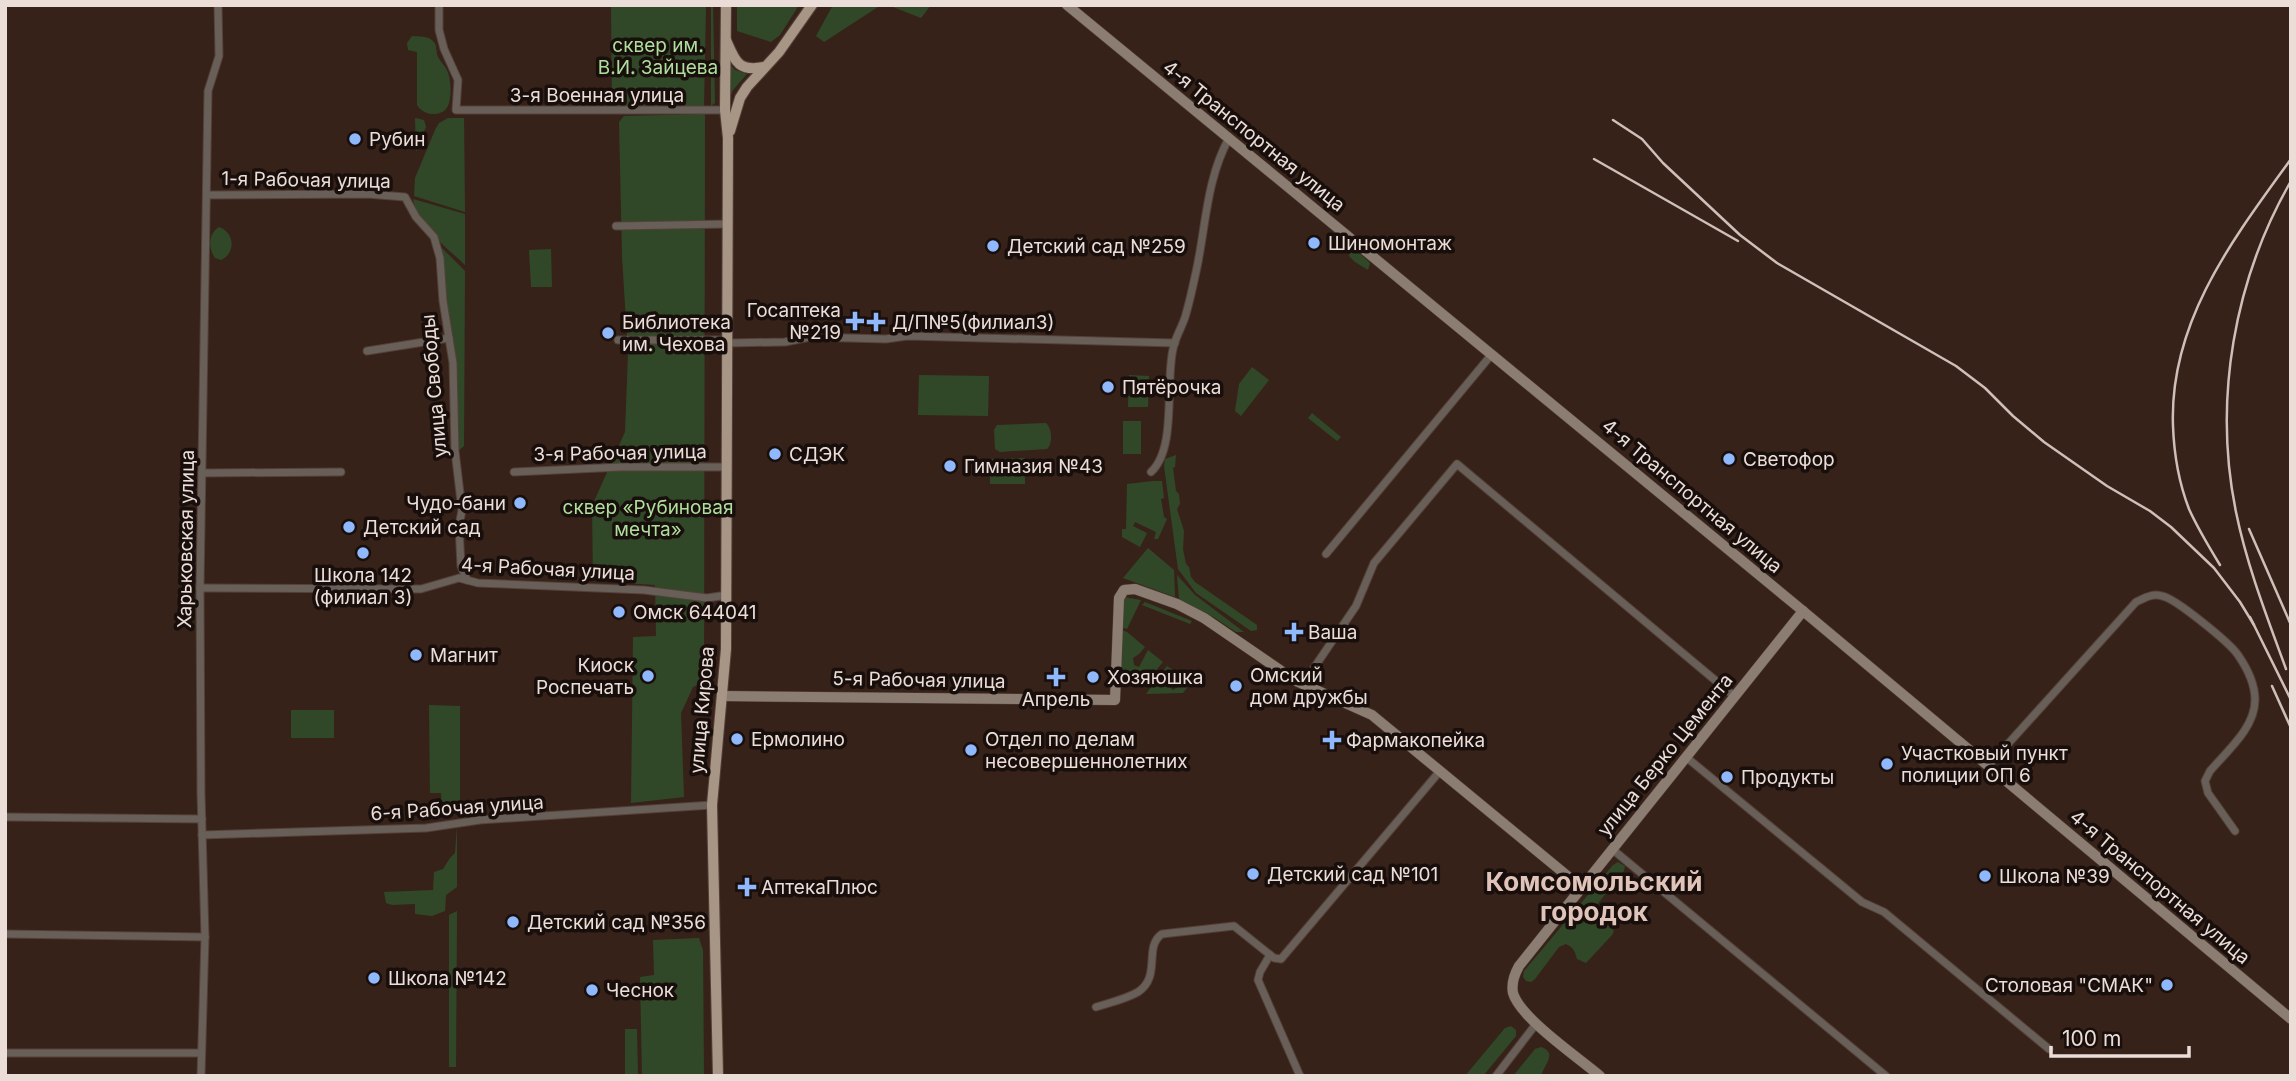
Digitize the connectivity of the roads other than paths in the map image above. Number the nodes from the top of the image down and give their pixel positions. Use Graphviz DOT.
graph roads {
  1 [pos="218,5"];
  2 [pos="439,5"];
  3 [pos="726,5"];
  4 [pos="812,5"];
  5 [pos="1067,5"];
  6 [pos="726,39"];
  7 [pos="764,67"];
  8 [pos="725,110"];
  9 [pos="728,137"];
  10 [pos="1229,138"];
  11 [pos="207,195"];
  12 [pos="405,197"];
  13 [pos="728,224"];
  14 [pos="616,226"];
  15 [pos="449,338"];
  16 [pos="618,340"];
  17 [pos="727,342"];
  18 [pos="1175,343"];
  19 [pos="367,351"];
  20 [pos="1492,354"];
  21 [pos="727,467"];
  22 [pos="341,472"];
  23 [pos="514,472"];
  24 [pos="1151,472"];
  25 [pos="202,473"];
  26 [pos="1326,554"];
  27 [pos="467,580"];
  28 [pos="200,587"];
  29 [pos="727,595"];
  30 [pos="1803,611"];
  31 [pos="1303,684"];
  32 [pos="722,696"];
  33 [pos="1734,696"];
  34 [pos="1686,757"];
  35 [pos="1988,766"];
  36 [pos="1440,771"];
  37 [pos="712,805"];
  38 [pos="5,817"];
  39 [pos="202,820"];
  40 [pos="2235,831"];
  41 [pos="202,835"];
  42 [pos="1612,849"];
  43 [pos="1581,888"];
  44 [pos="5,934"];
  45 [pos="205,937"];
  46 [pos="1270,956"];
  47 [pos="1096,1007"];
  48 [pos="2291,1019"];
  49 [pos="1536,1024"];
  50 [pos="2049,1049"];
  51 [pos="5,1053"];
  52 [pos="201,1053"];
  53 [pos="201,1076"];
  54 [pos="718,1076"];
  55 [pos="1300,1076"];
  56 [pos="1496,1076"];
  57 [pos="1600,1076"];
  58 [pos="1886,1076"];
  1 -- 11 [label="street, Харьковская улица"];
  2 -- 8 [label="street, 3-я Военная улица"];
  3 -- 6 [label="main road, улица Кирова"];
  4 -- 7 [label="main road, улица Кирова"];
  5 -- 10 [label="main road, 4-я Транспортная улица"];
  6 -- 7 [label="main road"];
  6 -- 8 [label="main road, улица Кирова"];
  7 -- 9 [label="main road, улица Кирова"];
  8 -- 9 [label="main road, улица Кирова"];
  9 -- 13 [label="main road, улица Кирова"];
  10 -- 18 [label="street"];
  10 -- 20 [label="main road, 4-я Транспортная улица"];
  11 -- 12 [label="street, 1-я Рабочая улица"];
  11 -- 25 [label="street, Харьковская улица"];
  12 -- 15 [label="street, улица Свободы"];
  13 -- 14 [label="street"];
  13 -- 17 [label="main road, улица Кирова"];
  15 -- 19 [label="street"];
  15 -- 27 [label="street, улица Свободы"];
  16 -- 17 [label="street"];
  17 -- 18 [label="street"];
  17 -- 21 [label="main road, улица Кирова"];
  18 -- 24 [label="street"];
  20 -- 26 [label="street"];
  20 -- 30 [label="main road, 4-я Транспортная улица"];
  21 -- 23 [label="street, 3-я Рабочая улица"];
  21 -- 29 [label="main road, улица Кирова"];
  22 -- 25 [label="street"];
  25 -- 28 [label="street, Харьковская улица"];
  27 -- 28 [label="street, 4-я Рабочая улица"];
  27 -- 29 [label="street, 4-я Рабочая улица"];
  28 -- 39 [label="street, Харьковская улица"];
  29 -- 32 [label="main road, улица Кирова"];
  30 -- 33 [label="main road, улица Берко Цемента"];
  30 -- 35 [label="main road, 4-я Транспортная улица"];
  31 -- 32 [label="main road, 5-я Рабочая улица"];
  31 -- 33 [label="street"];
  31 -- 36 [label="main road"];
  32 -- 37 [label="main road, улица Кирова"];
  33 -- 34 [label="main road, улица Берко Цемента"];
  34 -- 42 [label="main road, улица Берко Цемента"];
  34 -- 50 [label="street"];
  35 -- 40 [label="street"];
  35 -- 48 [label="main road, 4-я Транспортная улица"];
  36 -- 43 [label="main road"];
  36 -- 46 [label="street"];
  37 -- 41 [label="street, 6-я Рабочая улица"];
  37 -- 54 [label="main road, улица Кирова"];
  38 -- 39 [label="street"];
  39 -- 41 [label="street, Харьковская улица"];
  41 -- 45 [label="street, Харьковская улица"];
  42 -- 43 [label="main road, улица Берко Цемента"];
  42 -- 58 [label="street"];
  43 -- 49 [label="main road, улица Берко Цемента"];
  44 -- 45 [label="street"];
  45 -- 52 [label="street, Харьковская улица"];
  46 -- 47 [label="street"];
  46 -- 55 [label="street"];
  49 -- 56 [label="street"];
  49 -- 57 [label="main road"];
  51 -- 52 [label="street"];
  52 -- 53 [label="street, Харьковская улица"];
}
